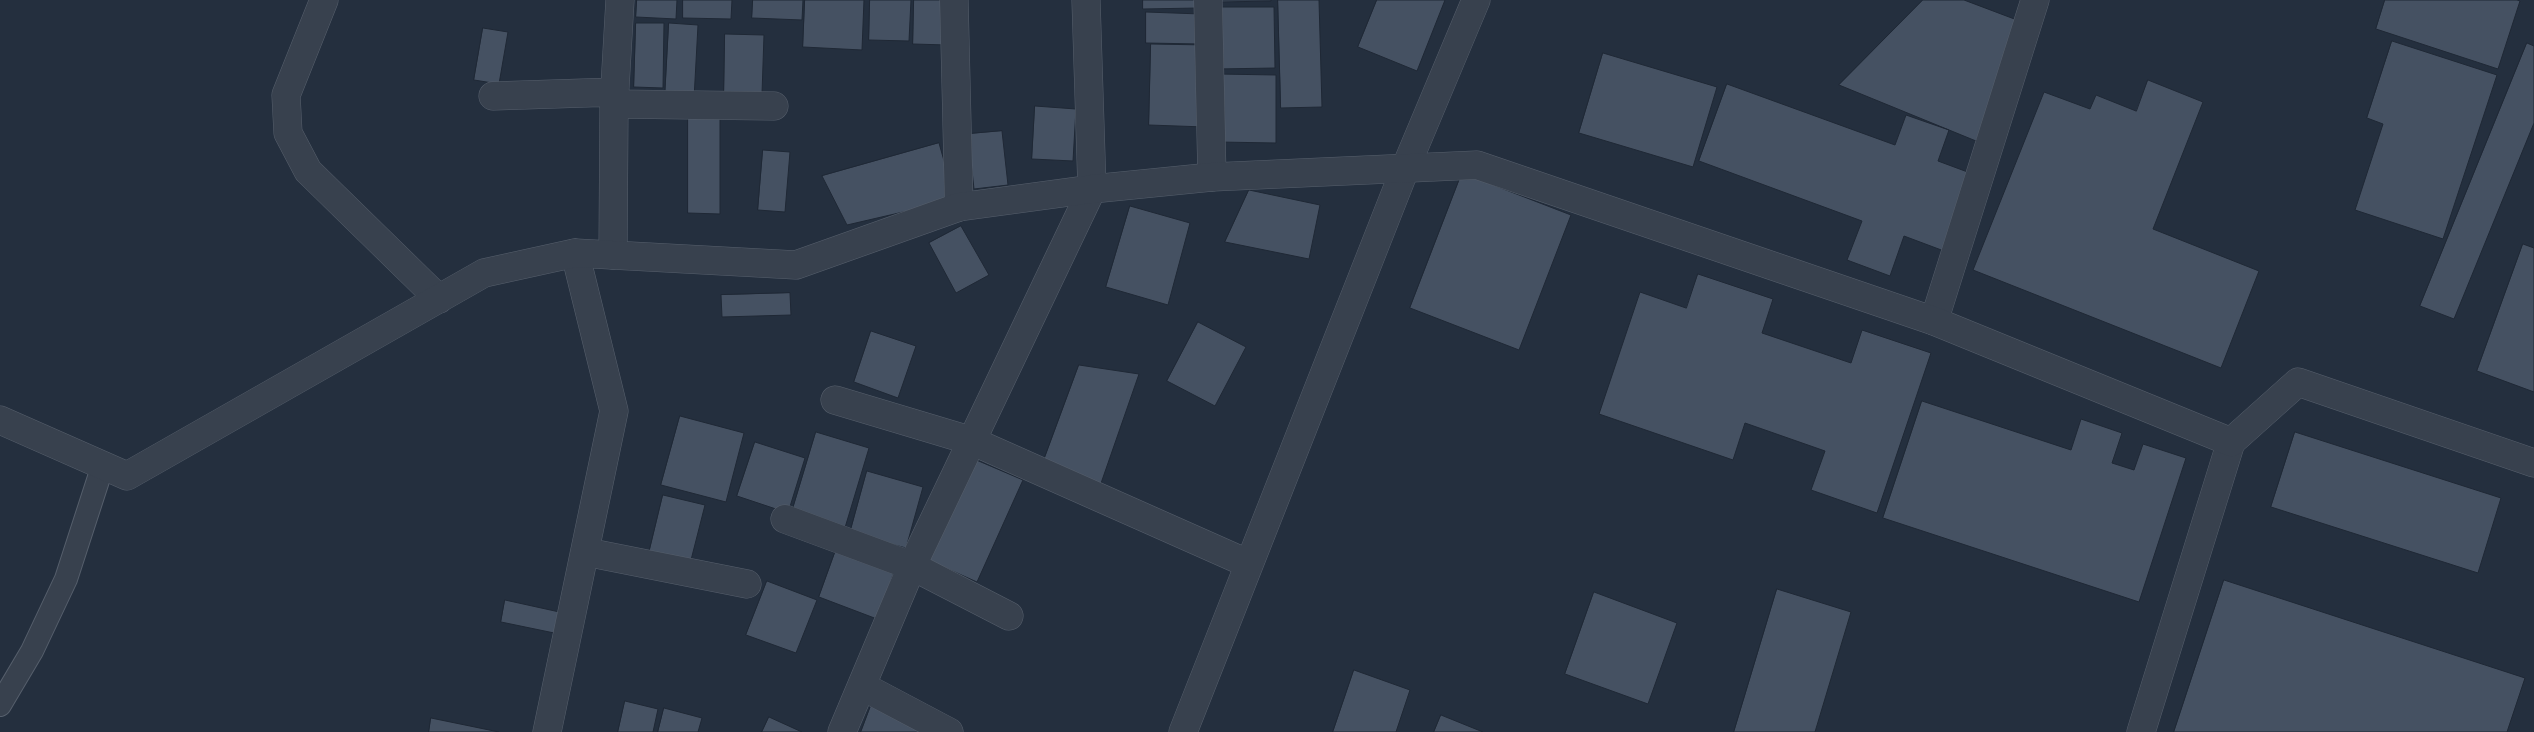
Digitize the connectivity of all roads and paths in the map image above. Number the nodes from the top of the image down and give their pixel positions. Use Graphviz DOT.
graph roads {
  1 [pos="324,0"];
  2 [pos="620,0"];
  3 [pos="954,0"];
  4 [pos="1086,0"];
  5 [pos="1208,0"];
  6 [pos="1476,0"];
  7 [pos="2035,0"];
  8 [pos="493,96"];
  9 [pos="614,98"];
  10 [pos="774,106"];
  11 [pos="1405,169"];
  12 [pos="1212,177"];
  13 [pos="1092,189"];
  14 [pos="959,208"];
  15 [pos="575,253"];
  16 [pos="613,255"];
  17 [pos="439,299"];
  18 [pos="1934,321"];
  19 [pos="835,400"];
  20 [pos="0,420"];
  21 [pos="972,441"];
  22 [pos="2231,442"];
  23 [pos="2534,464"];
  24 [pos="103,465"];
  25 [pos="785,519"];
  26 [pos="586,552"];
  27 [pos="1249,564"];
  28 [pos="912,566"];
  29 [pos="747,584"];
  30 [pos="1009,616"];
  31 [pos="862,686"];
  32 [pos="0,705"];
  33 [pos="547,732"];
  34 [pos="842,732"];
  35 [pos="949,732"];
  36 [pos="1183,732"];
  37 [pos="2142,732"];
  1 -- 17 [label="street"];
  2 -- 9 [label="street"];
  3 -- 14 [label="street"];
  4 -- 13 [label="street"];
  5 -- 12 [label="street"];
  6 -- 11 [label="street"];
  7 -- 18 [label="street"];
  8 -- 9 [label="street"];
  9 -- 10 [label="street"];
  9 -- 16 [label="street"];
  11 -- 12 [label="street"];
  11 -- 18 [label="street"];
  11 -- 27 [label="street"];
  12 -- 13 [label="street"];
  13 -- 14 [label="street"];
  13 -- 21 [label="street"];
  14 -- 16 [label="street"];
  15 -- 16 [label="street"];
  15 -- 17 [label="street"];
  15 -- 26 [label="street"];
  17 -- 24 [label="street"];
  18 -- 22 [label="street"];
  19 -- 21 [label="street"];
  20 -- 24 [label="street"];
  21 -- 27 [label="street"];
  21 -- 28 [label="street"];
  22 -- 23 [label="street"];
  22 -- 37 [label="street"];
  24 -- 32 [label="lane"];
  25 -- 28 [label="street"];
  26 -- 29 [label="street"];
  26 -- 33 [label="street"];
  27 -- 36 [label="street"];
  28 -- 30 [label="street"];
  28 -- 31 [label="street"];
  31 -- 34 [label="street"];
  31 -- 35 [label="street"];
}
